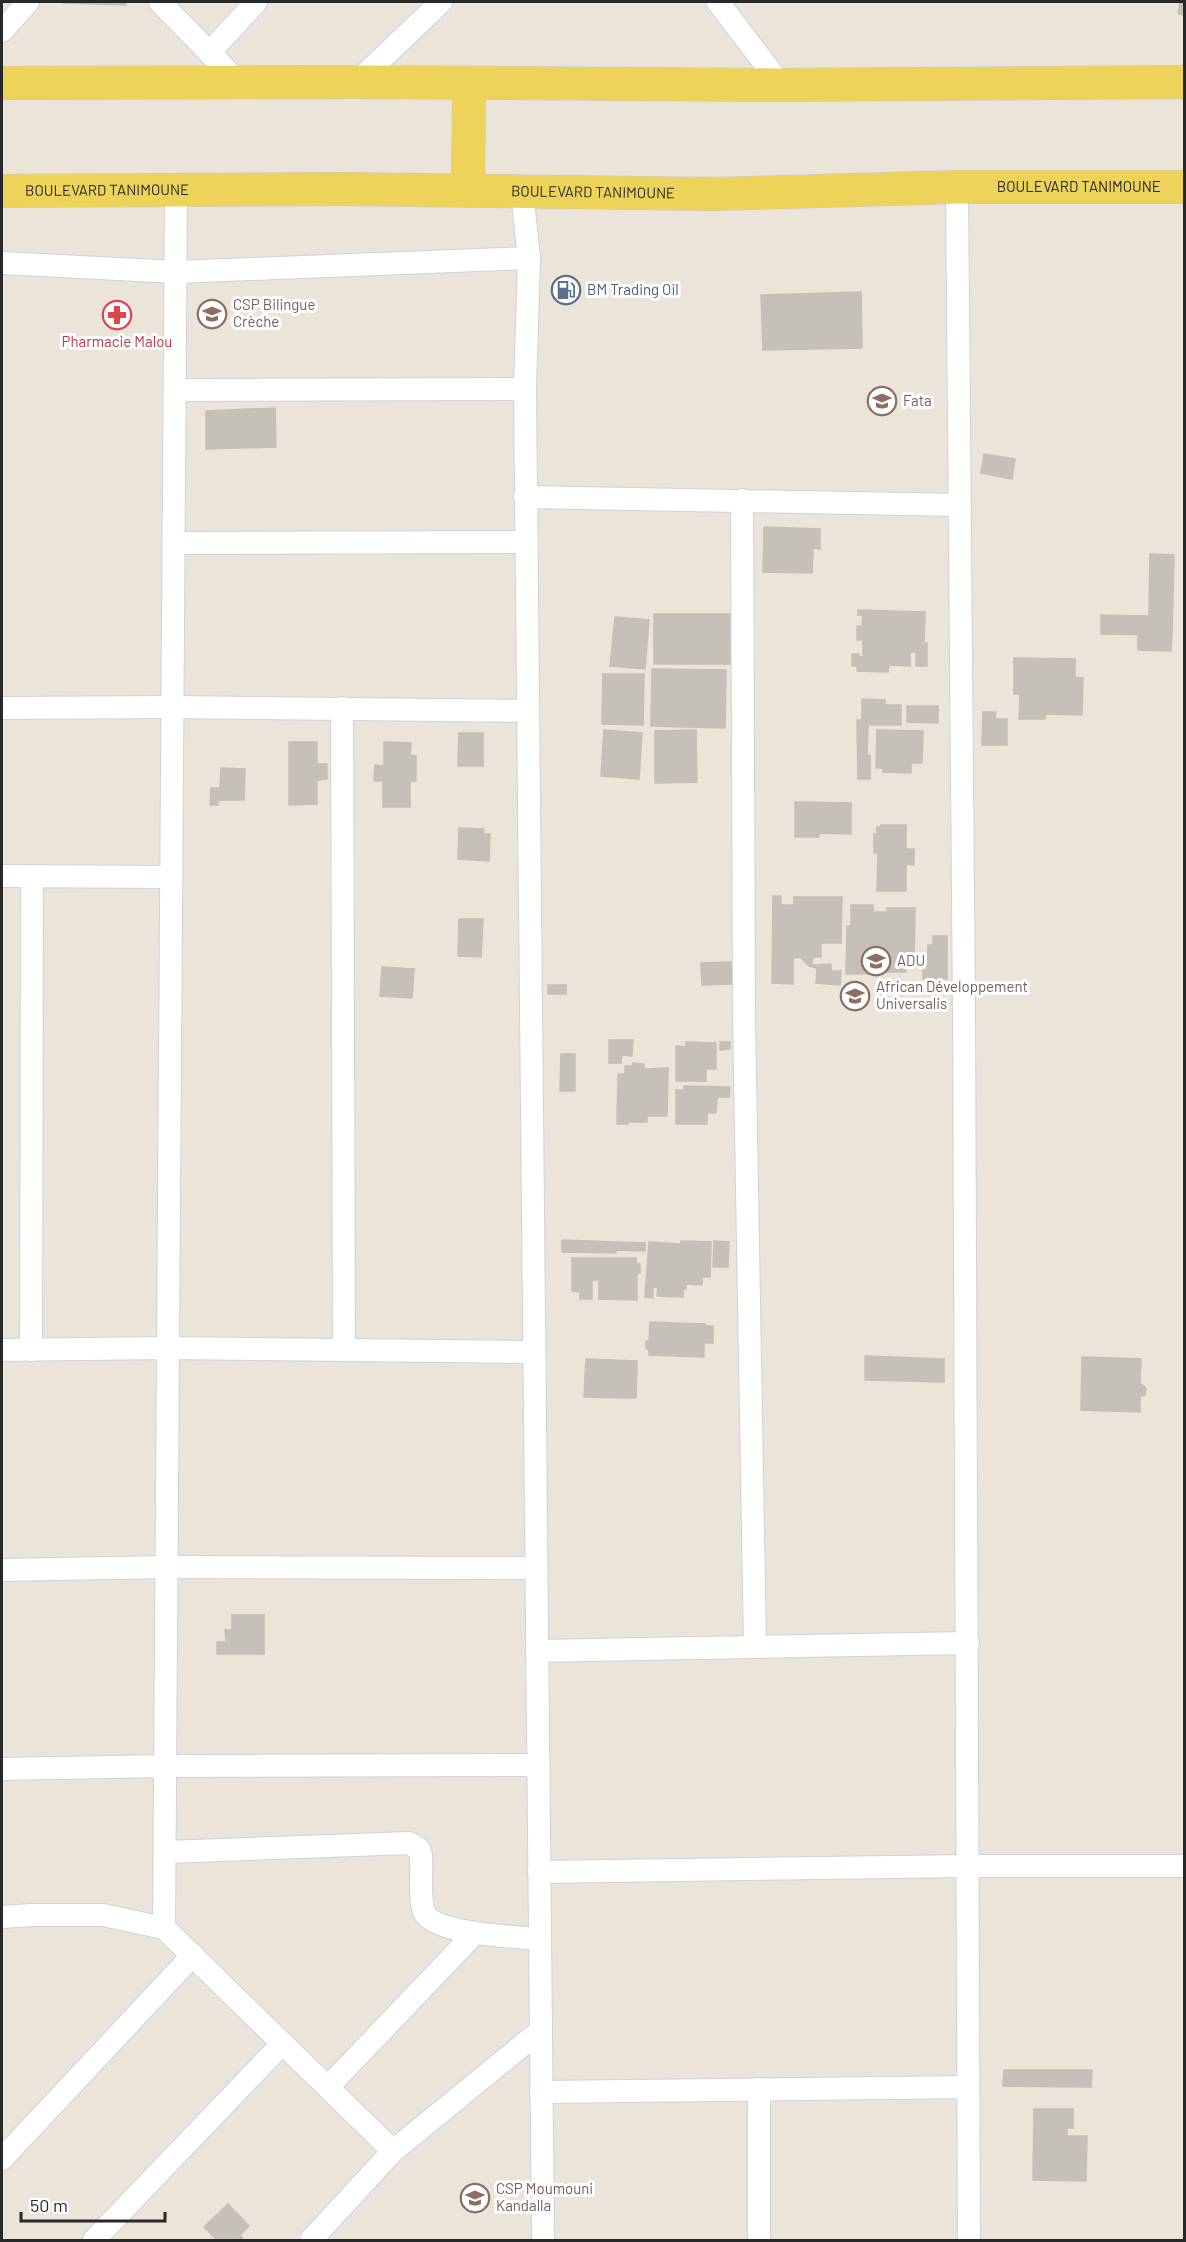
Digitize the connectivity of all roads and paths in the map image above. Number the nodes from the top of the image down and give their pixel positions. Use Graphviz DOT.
graph roads {
  1 [pos="28,2"];
  2 [pos="160,2"];
  3 [pos="256,2"];
  4 [pos="441,2"];
  5 [pos="718,2"];
  6 [pos="2,31"];
  7 [pos="210,52"];
  8 [pos="238,82"];
  9 [pos="357,82"];
  10 [pos="1185,82"];
  11 [pos="2,83"];
  12 [pos="469,83"];
  13 [pos="781,85"];
  14 [pos="957,187"];
  15 [pos="1185,187"];
  16 [pos="176,189"];
  17 [pos="2,191"];
  18 [pos="468,191"];
  19 [pos="522,192"];
  20 [pos="529,258"];
  21 [pos="2,263"];
  22 [pos="176,272"];
  23 [pos="525,389"];
  24 [pos="175,390"];
  25 [pos="525,497"];
  26 [pos="742,500"];
  27 [pos="960,505"];
  28 [pos="526,542"];
  29 [pos="174,543"];
  30 [pos="172,707"];
  31 [pos="2,708"];
  32 [pos="342,708"];
  33 [pos="528,711"];
  34 [pos="2,876"];
  35 [pos="32,877"];
  36 [pos="171,877"];
  37 [pos="168,1348"];
  38 [pos="2,1350"];
  39 [pos="31,1350"];
  40 [pos="344,1350"];
  41 [pos="534,1352"];
  42 [pos="167,1567"];
  43 [pos="536,1568"];
  44 [pos="2,1570"];
  45 [pos="968,1643"];
  46 [pos="755,1646"];
  47 [pos="537,1651"];
  48 [pos="538,1765"];
  49 [pos="165,1766"];
  50 [pos="2,1769"];
  51 [pos="165,1852"];
  52 [pos="967,1866"];
  53 [pos="1185,1866"];
  54 [pos="539,1872"];
  55 [pos="2,1917"];
  56 [pos="164,1928"];
  57 [pos="474,1934"];
  58 [pos="540,1939"];
  59 [pos="193,1955"];
  60 [pos="541,2030"];
  61 [pos="283,2043"];
  62 [pos="968,2086"];
  63 [pos="328,2087"];
  64 [pos="759,2089"];
  65 [pos="542,2092"];
  66 [pos="393,2151"];
  67 [pos="2,2159"];
  68 [pos="539,2237"];
  69 [pos="94,2241"];
  70 [pos="311,2241"];
  71 [pos="759,2241"];
  72 [pos="969,2241"];
  1 -- 6 [label="street"];
  2 -- 7 [label="street"];
  3 -- 7 [label="street"];
  4 -- 9 [label="street"];
  5 -- 13 [label="street"];
  7 -- 8 [label="street"];
  8 -- 9 [label="main road"];
  8 -- 11 [label="main road"];
  9 -- 12 [label="main road"];
  10 -- 13 [label="main road"];
  12 -- 13 [label="main road"];
  12 -- 18 [label="main road"];
  14 -- 15 [label="main road, BOULEVARD TANIMOUNE"];
  14 -- 19 [label="main road, BOULEVARD TANIMOUNE"];
  14 -- 27 [label="street"];
  16 -- 17 [label="main road, BOULEVARD TANIMOUNE"];
  16 -- 18 [label="main road, BOULEVARD TANIMOUNE"];
  16 -- 22 [label="street"];
  18 -- 19 [label="main road, BOULEVARD TANIMOUNE"];
  19 -- 20 [label="street"];
  20 -- 22 [label="street"];
  20 -- 23 [label="street"];
  21 -- 22 [label="street"];
  22 -- 24 [label="street"];
  23 -- 24 [label="street"];
  23 -- 25 [label="street"];
  24 -- 29 [label="street"];
  25 -- 26 [label="street"];
  25 -- 28 [label="street"];
  26 -- 27 [label="street"];
  26 -- 46 [label="street"];
  27 -- 45 [label="street"];
  28 -- 29 [label="street"];
  28 -- 33 [label="street"];
  29 -- 30 [label="street"];
  30 -- 31 [label="street"];
  30 -- 32 [label="street"];
  30 -- 36 [label="street"];
  32 -- 33 [label="street"];
  32 -- 40 [label="street"];
  33 -- 41 [label="street"];
  34 -- 35 [label="street"];
  35 -- 36 [label="street"];
  35 -- 39 [label="street"];
  36 -- 37 [label="street"];
  37 -- 39 [label="street"];
  37 -- 40 [label="street"];
  37 -- 42 [label="street"];
  38 -- 39 [label="street"];
  40 -- 41 [label="street"];
  41 -- 43 [label="street"];
  42 -- 43 [label="street"];
  42 -- 44 [label="street"];
  42 -- 49 [label="street"];
  43 -- 47 [label="street"];
  45 -- 46 [label="street"];
  45 -- 52 [label="street"];
  46 -- 47 [label="street"];
  47 -- 48 [label="street"];
  48 -- 49 [label="street"];
  48 -- 54 [label="street"];
  49 -- 50 [label="street"];
  49 -- 51 [label="street"];
  51 -- 56 [label="street"];
  51 -- 57 [label="street"];
  52 -- 53 [label="street"];
  52 -- 54 [label="street"];
  52 -- 62 [label="street"];
  54 -- 58 [label="street"];
  55 -- 56 [label="street"];
  56 -- 59 [label="street"];
  57 -- 58 [label="street"];
  57 -- 63 [label="street"];
  58 -- 60 [label="street"];
  59 -- 61 [label="street"];
  59 -- 67 [label="street"];
  60 -- 65 [label="street"];
  60 -- 66 [label="street"];
  61 -- 63 [label="street"];
  61 -- 69 [label="street"];
  62 -- 64 [label="street"];
  62 -- 72 [label="street"];
  63 -- 66 [label="street"];
  64 -- 65 [label="street"];
  64 -- 71 [label="street"];
  65 -- 68 [label="street"];
  66 -- 70 [label="street"];
}
